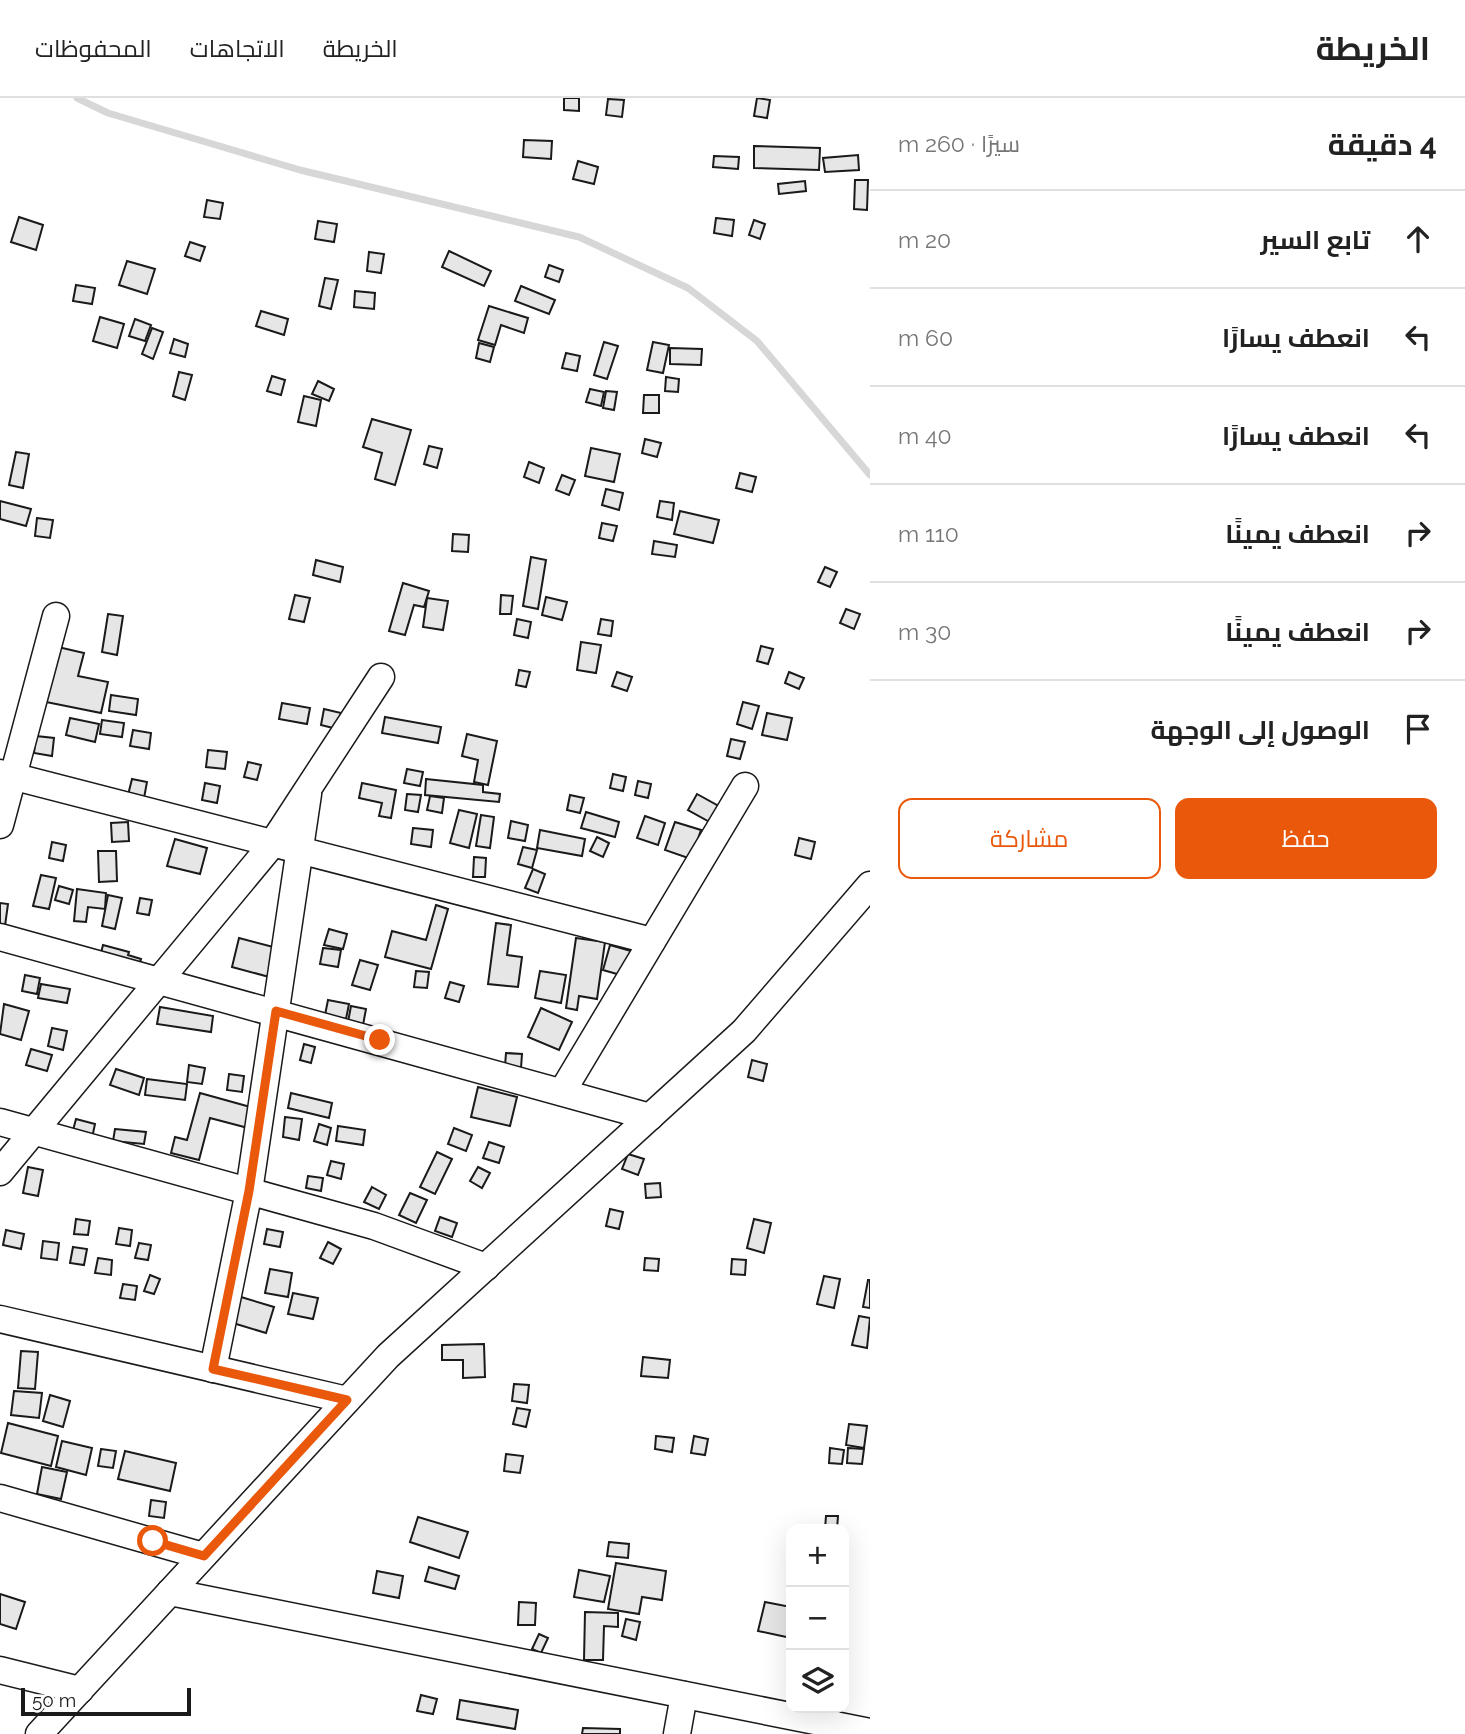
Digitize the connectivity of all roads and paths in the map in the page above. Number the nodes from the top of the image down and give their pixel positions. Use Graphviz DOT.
graph roads {
  1 [pos="56,616"];
  2 [pos="381,677"];
  3 [pos="6,775"];
  4 [pos="310,786"];
  5 [pos="744,786"];
  6 [pos="0,825"];
  7 [pos="273,842"];
  8 [pos="300,850"];
  9 [pos="870,885"];
  10 [pos="0,937"];
  11 [pos="652,941"];
  12 [pos="160,980"];
  13 [pos="276,1011"];
  14 [pos="562,1092"];
  15 [pos="650,1117"];
  16 [pos="0,1122"];
  17 [pos="34,1131"];
  18 [pos="0,1172"];
  19 [pos="249,1191"];
  20 [pos="486,1267"];
  21 [pos="0,1319"];
  22 [pos="213,1369"];
  23 [pos="347,1400"];
  24 [pos="0,1498"];
  25 [pos="204,1556"];
  26 [pos="170,1592"];
  27 [pos="0,1670"];
  28 [pos="80,1689"];
  29 [pos="684,1695"];
  30 [pos="870,1732"];
  31 [pos="39,1734"];
  32 [pos="677,1734"];
  1 -- 3 [label="street"];
  2 -- 4 [label="street"];
  3 -- 6 [label="street"];
  3 -- 7 [label="street"];
  4 -- 7 [label="street"];
  4 -- 8 [label="street"];
  5 -- 11 [label="street"];
  7 -- 8 [label="street"];
  7 -- 12 [label="street"];
  8 -- 11 [label="street"];
  8 -- 13 [label="street"];
  9 -- 15 [label="street"];
  10 -- 12 [label="street"];
  11 -- 14 [label="street"];
  12 -- 13 [label="street"];
  12 -- 17 [label="street"];
  13 -- 14 [label="street"];
  13 -- 19 [label="street"];
  14 -- 15 [label="street"];
  15 -- 20 [label="street"];
  16 -- 17 [label="street"];
  17 -- 18 [label="street"];
  17 -- 19 [label="street"];
  19 -- 20 [label="street"];
  19 -- 22 [label="street"];
  20 -- 23 [label="street"];
  21 -- 22 [label="street"];
  22 -- 23 [label="street"];
  23 -- 25 [label="street"];
  24 -- 25 [label="street"];
  25 -- 26 [label="street"];
  26 -- 28 [label="street"];
  26 -- 29 [label="street"];
  27 -- 28 [label="street"];
  28 -- 31 [label="street"];
  29 -- 30 [label="street"];
  29 -- 32 [label="street"];
}
